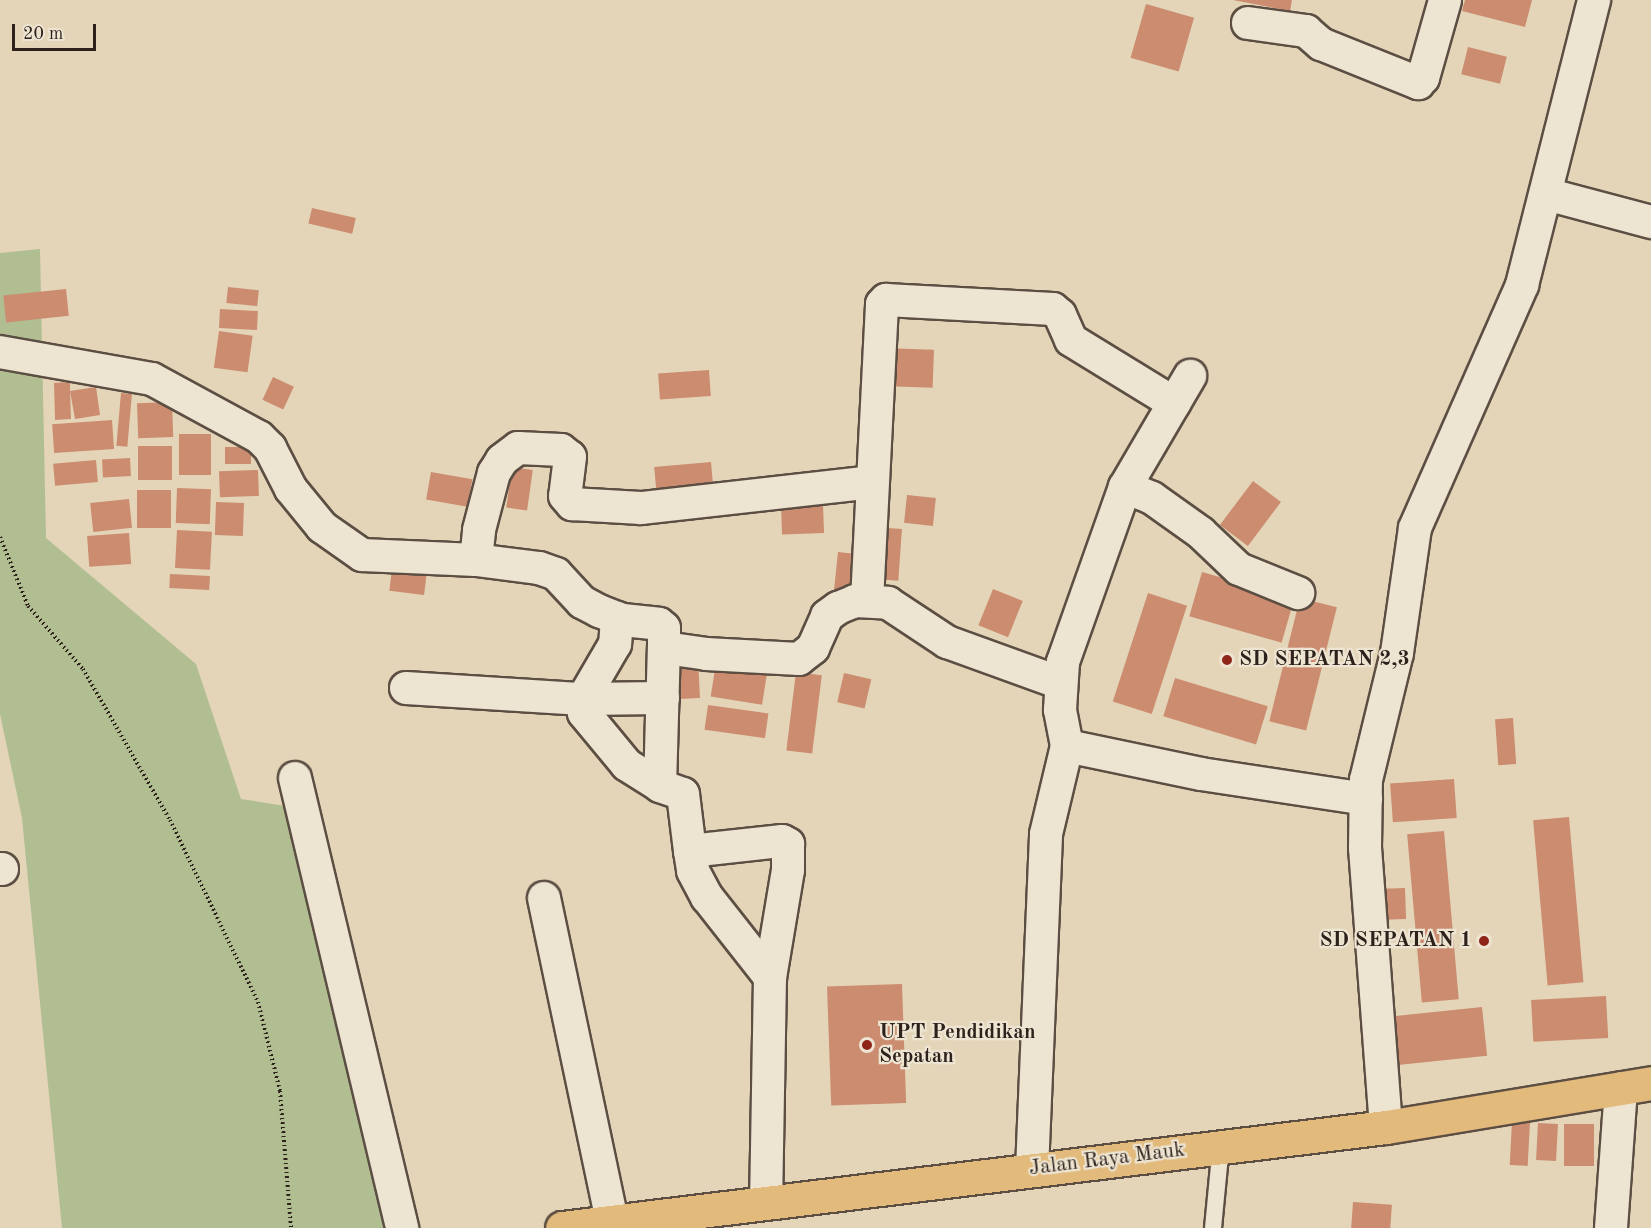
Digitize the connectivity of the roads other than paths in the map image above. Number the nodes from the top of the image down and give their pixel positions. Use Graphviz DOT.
graph roads {
  1 [pos="1445,0"];
  2 [pos="1594,0"];
  3 [pos="1248,23"];
  4 [pos="1546,194"];
  5 [pos="1651,222"];
  6 [pos="0,352"];
  7 [pos="1190,376"];
  8 [pos="1174,403"];
  9 [pos="873,482"];
  10 [pos="1125,487"];
  11 [pos="476,560"];
  12 [pos="1298,593"];
  13 [pos="867,601"];
  14 [pos="617,618"];
  15 [pos="664,644"];
  16 [pos="1060,683"];
  17 [pos="406,688"];
  18 [pos="663,698"];
  19 [pos="583,699"];
  20 [pos="1066,746"];
  21 [pos="295,778"];
  22 [pos="660,786"];
  23 [pos="1366,798"];
  24 [pos="690,851"];
  25 [pos="544,898"];
  26 [pos="770,977"];
  27 [pos="1636,1085"];
  28 [pos="1386,1127"];
  29 [pos="1221,1145"];
  30 [pos="1032,1170"];
  31 [pos="766,1203"];
  32 [pos="612,1220"];
  33 [pos="402,1228"];
  34 [pos="562,1228"];
  35 [pos="1213,1228"];
  36 [pos="1611,1228"];
  1 -- 3 [label="street"];
  2 -- 4 [label="street"];
  4 -- 5 [label="street"];
  4 -- 23 [label="street"];
  6 -- 11 [label="street"];
  7 -- 8 [label="street"];
  8 -- 9 [label="street"];
  8 -- 10 [label="street"];
  9 -- 11 [label="street"];
  9 -- 13 [label="street"];
  10 -- 12 [label="street"];
  10 -- 16 [label="street"];
  11 -- 14 [label="street"];
  13 -- 15 [label="street"];
  13 -- 16 [label="street"];
  14 -- 15 [label="street"];
  14 -- 19 [label="street"];
  15 -- 18 [label="street"];
  16 -- 20 [label="street"];
  17 -- 19 [label="street"];
  18 -- 19 [label="street"];
  18 -- 22 [label="street"];
  19 -- 22 [label="street"];
  20 -- 23 [label="street"];
  20 -- 30 [label="street"];
  21 -- 33 [label="street"];
  22 -- 24 [label="street"];
  23 -- 28 [label="street"];
  24 -- 26 [label="street"];
  24 -- 26 [label="street"];
  25 -- 32 [label="street"];
  26 -- 31 [label="street"];
  27 -- 28 [label="main road, Jalan Raya Mauk"];
  27 -- 36 [label="street"];
  28 -- 29 [label="main road, Jalan Raya Mauk"];
  29 -- 30 [label="main road, Jalan Raya Mauk"];
  29 -- 35 [label="lane"];
  30 -- 31 [label="main road, Jalan Raya Mauk"];
  31 -- 32 [label="main road, Jalan Raya Mauk"];
  32 -- 34 [label="main road, Jalan Raya Mauk"];
}
